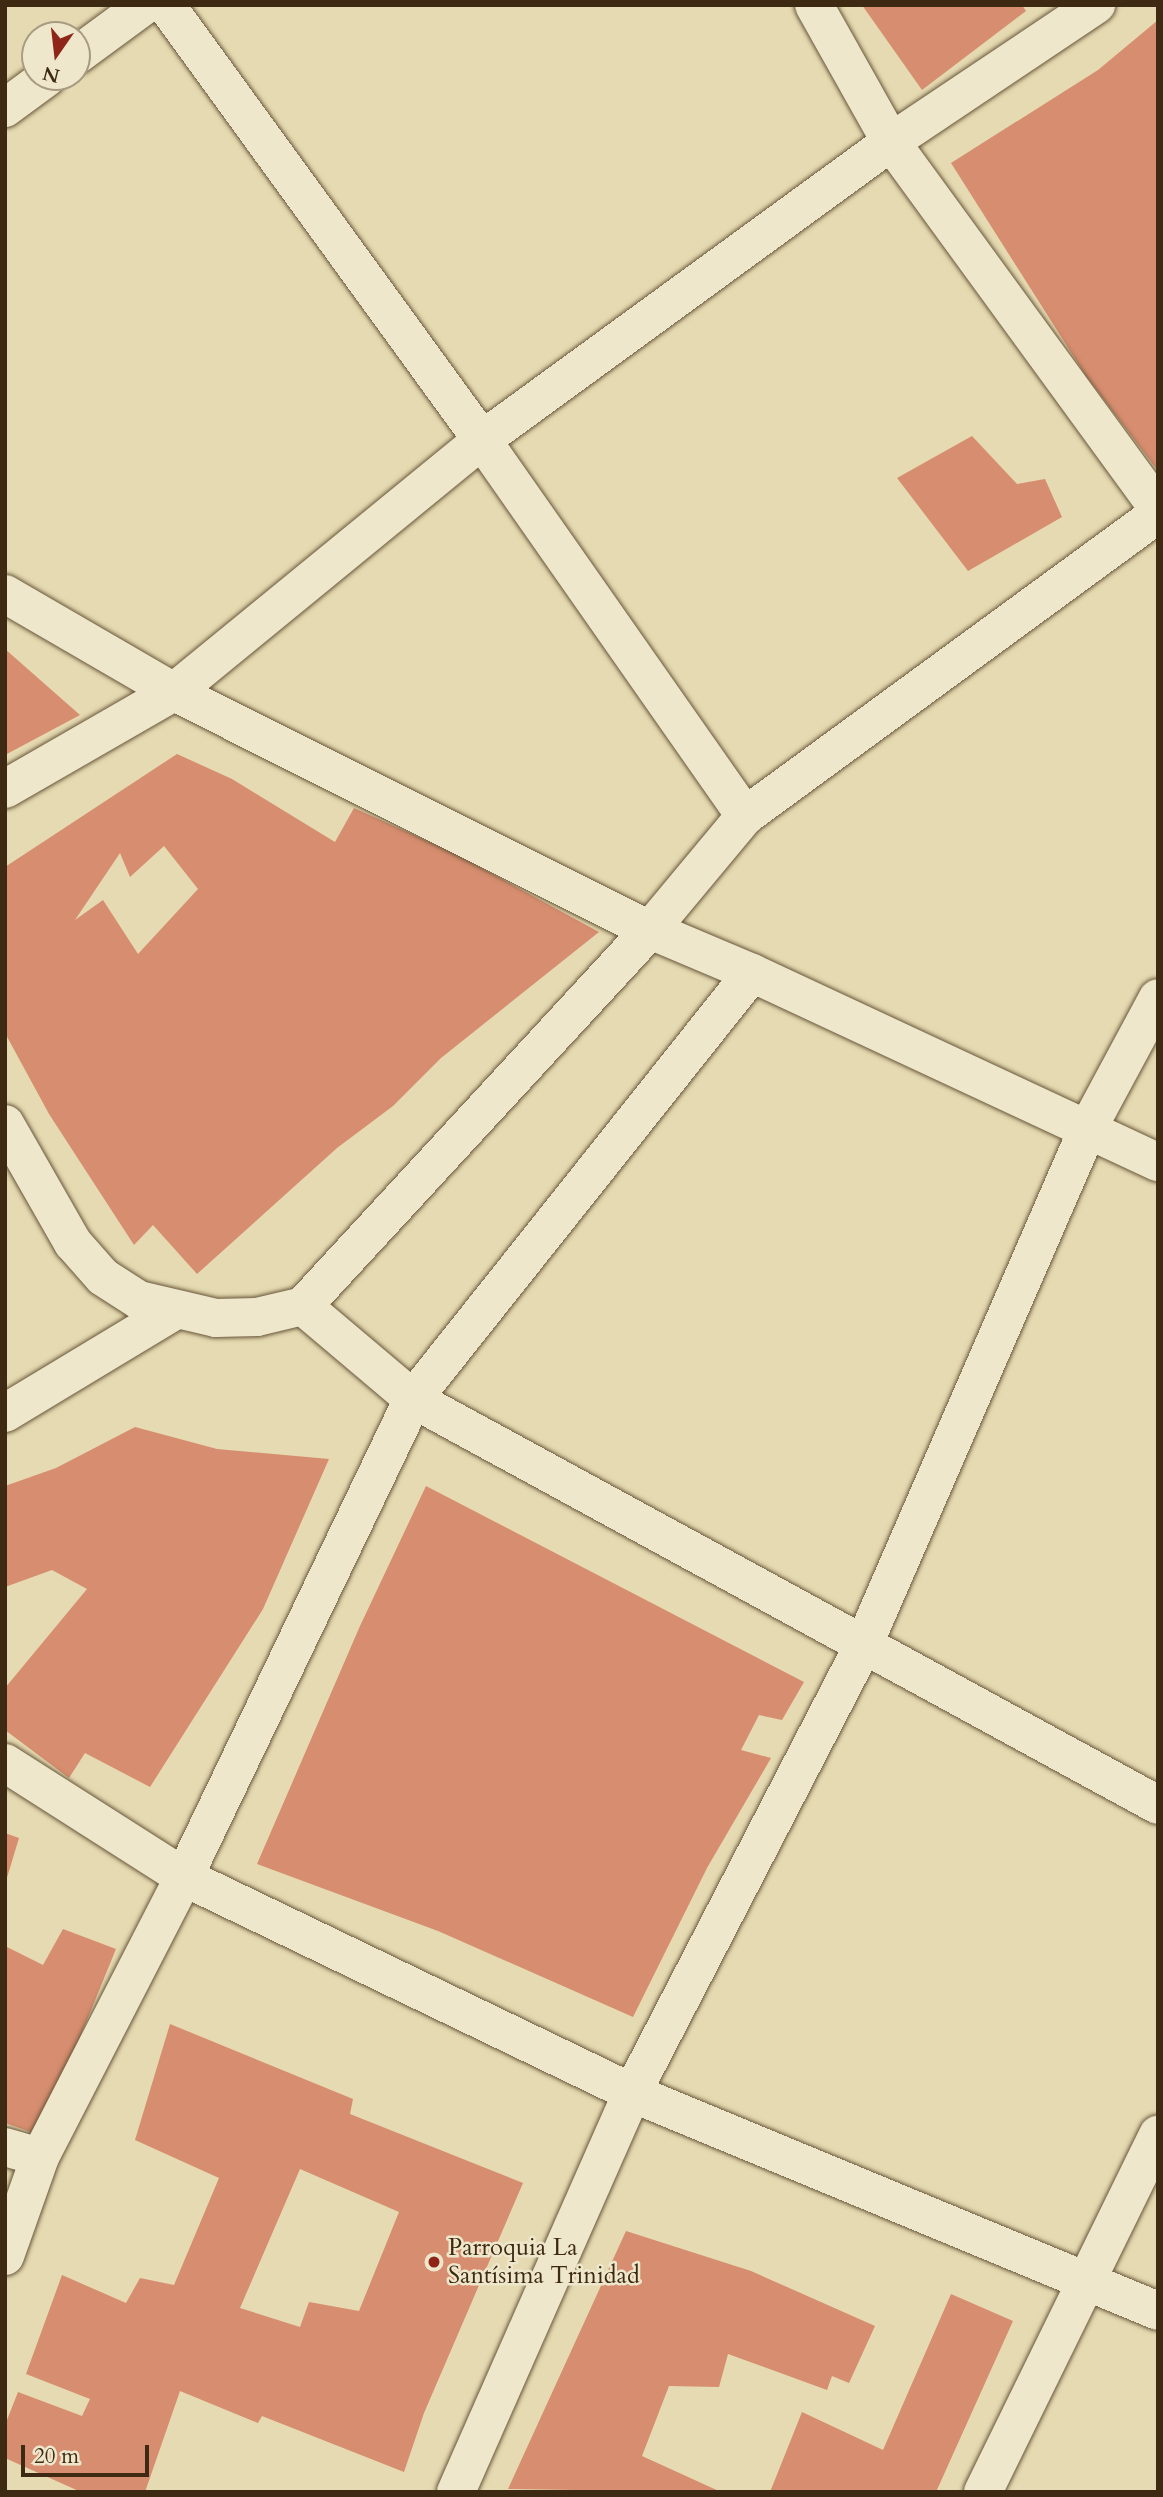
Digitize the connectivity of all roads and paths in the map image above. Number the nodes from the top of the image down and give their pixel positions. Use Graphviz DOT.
graph roads {
  1 [pos="145,5"];
  2 [pos="166,5"];
  3 [pos="814,5"];
  4 [pos="1096,5"];
  5 [pos="91,45"];
  6 [pos="28,91"];
  7 [pos="5,108"];
  8 [pos="891,142"];
  9 [pos="482,440"];
  10 [pos="1158,508"];
  11 [pos="1158,514"];
  12 [pos="5,594"];
  13 [pos="174,692"];
  14 [pos="5,789"];
  15 [pos="745,816"];
  16 [pos="650,930"];
  17 [pos="752,972"];
  18 [pos="1158,998"];
  19 [pos="5,1124"];
  20 [pos="1089,1126"];
  21 [pos="1158,1162"];
  22 [pos="303,1307"];
  23 [pos="174,1311"];
  24 [pos="413,1399"];
  25 [pos="5,1413"];
  26 [pos="863,1646"];
  27 [pos="5,1763"];
  28 [pos="1158,1805"];
  29 [pos="184,1877"];
  30 [pos="632,2093"];
  31 [pos="1158,2134"];
  32 [pos="23,2152"];
  33 [pos="5,2256"];
  34 [pos="1082,2282"];
  35 [pos="1158,2311"];
  36 [pos="464,2489"];
  37 [pos="983,2492"];
  1 -- 5 [label="street"];
  2 -- 9 [label="street"];
  3 -- 8 [label="street"];
  4 -- 8 [label="street"];
  6 -- 7 [label="street"];
  8 -- 9 [label="street"];
  8 -- 10 [label="street"];
  9 -- 13 [label="street"];
  9 -- 15 [label="street"];
  11 -- 15 [label="street"];
  12 -- 13 [label="street"];
  13 -- 14 [label="street"];
  13 -- 16 [label="street"];
  15 -- 16 [label="street"];
  16 -- 17 [label="street"];
  16 -- 22 [label="street"];
  17 -- 20 [label="street"];
  17 -- 24 [label="street"];
  18 -- 20 [label="street"];
  19 -- 23 [label="street"];
  20 -- 21 [label="street"];
  20 -- 26 [label="street"];
  22 -- 23 [label="street"];
  22 -- 24 [label="street"];
  23 -- 25 [label="street"];
  24 -- 26 [label="street"];
  24 -- 29 [label="street"];
  26 -- 28 [label="street"];
  26 -- 30 [label="street"];
  27 -- 29 [label="street"];
  29 -- 30 [label="street"];
  29 -- 32 [label="street"];
  30 -- 34 [label="street"];
  30 -- 36 [label="street"];
  31 -- 34 [label="street"];
  32 -- 33 [label="street"];
  34 -- 35 [label="street"];
  34 -- 37 [label="street"];
}
